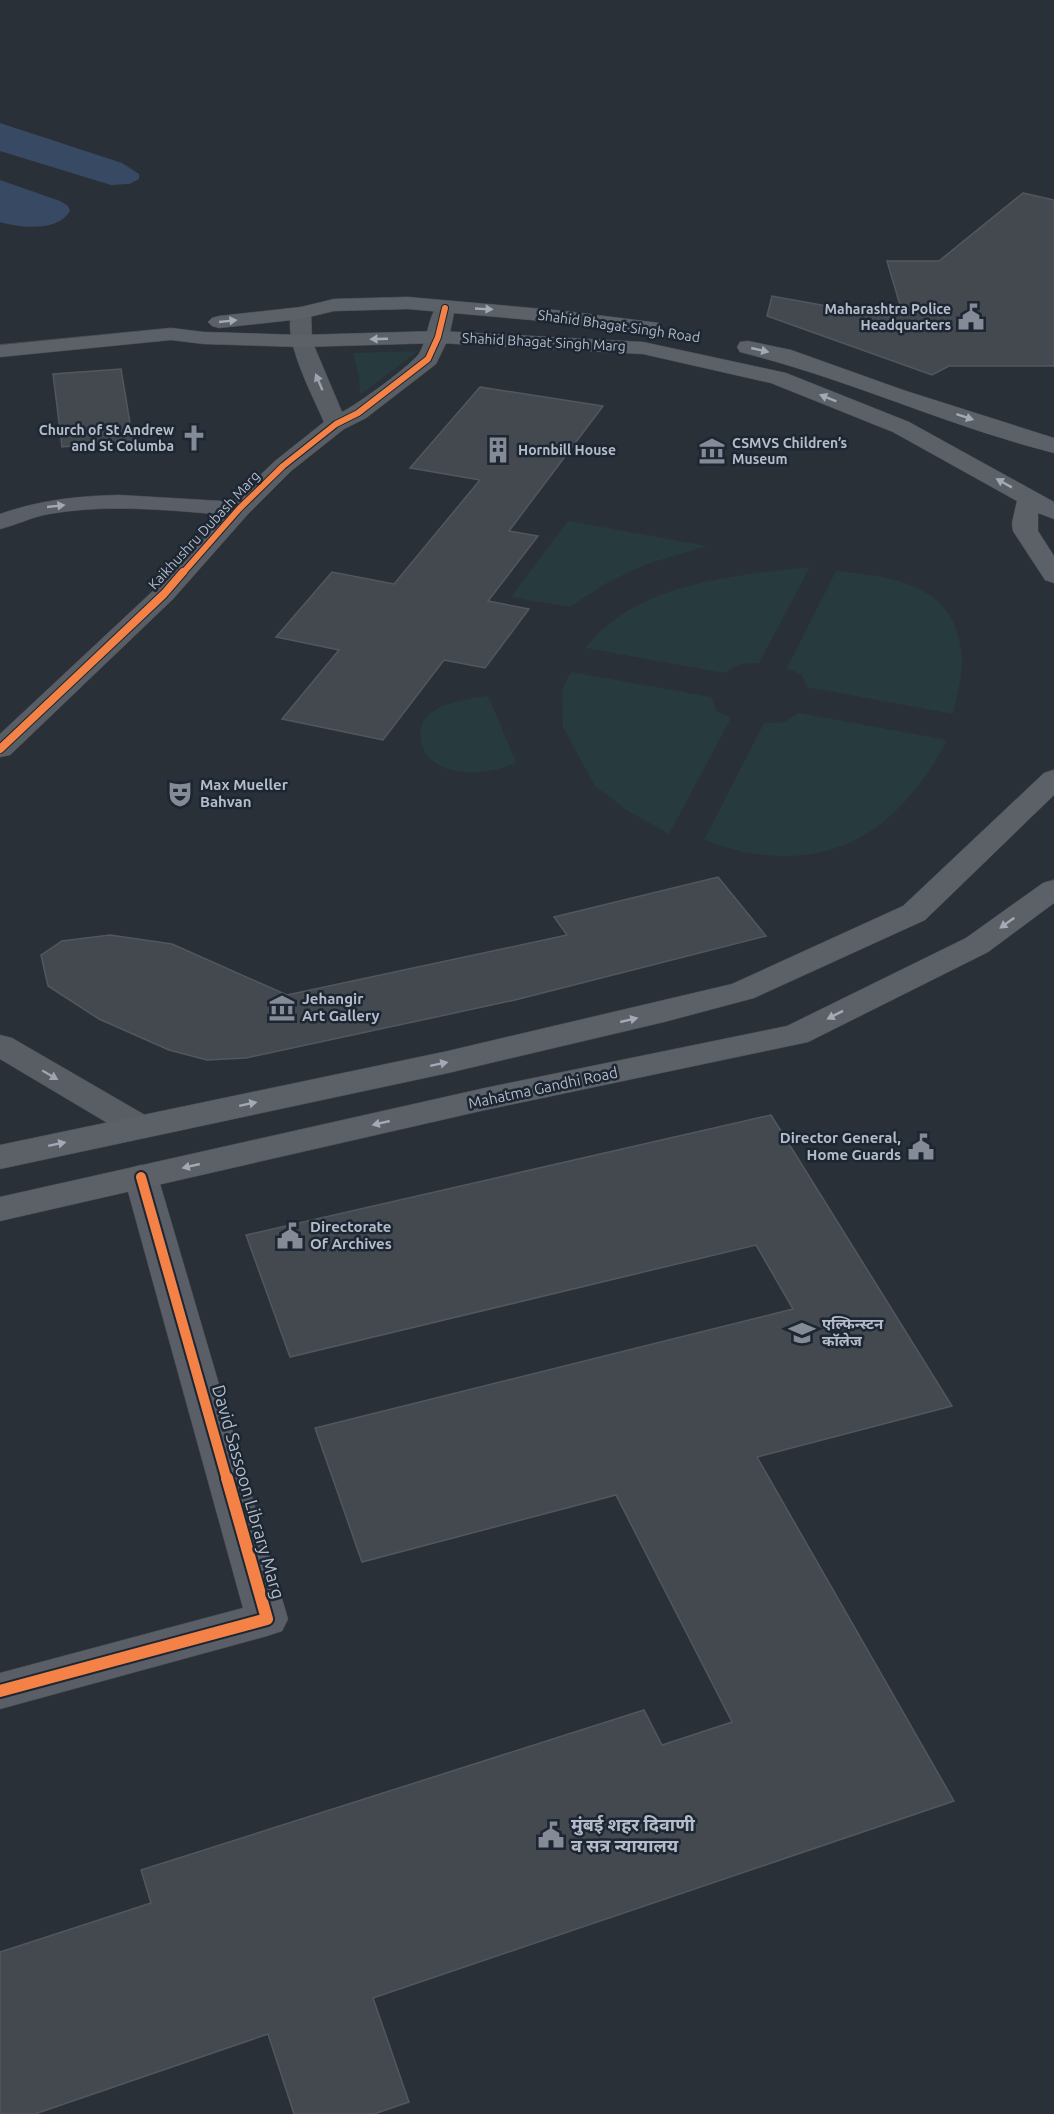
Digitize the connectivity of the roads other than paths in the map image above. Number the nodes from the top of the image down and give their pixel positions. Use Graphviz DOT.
graph roads {
  1 [pos="445,308"];
  2 [pos="301,313"];
  3 [pos="668,330"];
  4 [pos="171,334"];
  5 [pos="438,337"];
  6 [pos="301,341"];
  7 [pos="726,342"];
  8 [pos="0,351"];
  9 [pos="939,409"];
  10 [pos="336,424"];
  11 [pos="901,427"];
  12 [pos="1054,446"];
  13 [pos="1030,497"];
  14 [pos="239,509"];
  15 [pos="1054,512"];
  16 [pos="0,522"];
  17 [pos="1054,575"];
  18 [pos="10,732"];
  19 [pos="0,749"];
  20 [pos="1054,779"];
  21 [pos="1054,889"];
  22 [pos="0,1045"];
  23 [pos="138,1126"];
  24 [pos="0,1157"];
  25 [pos="141,1177"];
  26 [pos="0,1209"];
  27 [pos="0,1691"];
  1 -- 2 [label="main road, Shahid Bhagat Singh Road"];
  1 -- 3 [label="main road, Shahid Bhagat Singh Road, one-way"];
  1 -- 5 [label="street, Kaikhushru Dubash Marg"];
  4 -- 2 [label="main road, Shahid Bhagat Singh Road, one-way"];
  2 -- 6 [label="street"];
  4 -- 6 [label="main road, Shahid Bhagat Singh Marg"];
  4 -- 8 [label="main road, Shahid Bhagat Singh Marg"];
  5 -- 6 [label="main road, Shahid Bhagat Singh Marg, one-way"];
  5 -- 10 [label="street, Kaikhushru Dubash Marg"];
  11 -- 5 [label="main road, Shahid Bhagat Singh Marg, one-way"];
  10 -- 6 [label="street, one-way"];
  7 -- 9 [label="main road, one-way"];
  9 -- 11 [label="main road"];
  9 -- 12 [label="main road, one-way"];
  10 -- 14 [label="street, Kaikhushru Dubash Marg"];
  13 -- 11 [label="main road, Shahid Bhagat Singh Marg, one-way"];
  13 -- 15 [label="main road, Shahid Bhagat Singh Marg"];
  13 -- 17 [label="main road"];
  16 -- 14 [label="street, one-way"];
  14 -- 18 [label="street, Kaikhushru Dubash Marg"];
  18 -- 19 [label="street, Kaikhushru Dubash Marg"];
  23 -- 20 [label="main road, one-way"];
  21 -- 25 [label="main road, Mahatma Gandhi Road, one-way"];
  22 -- 23 [label="street, one-way"];
  24 -- 23 [label="main road, one-way"];
  25 -- 26 [label="main road, Mahatma Gandhi Road"];
  25 -- 27 [label="street, David Sassoon Library Marg"];
}
